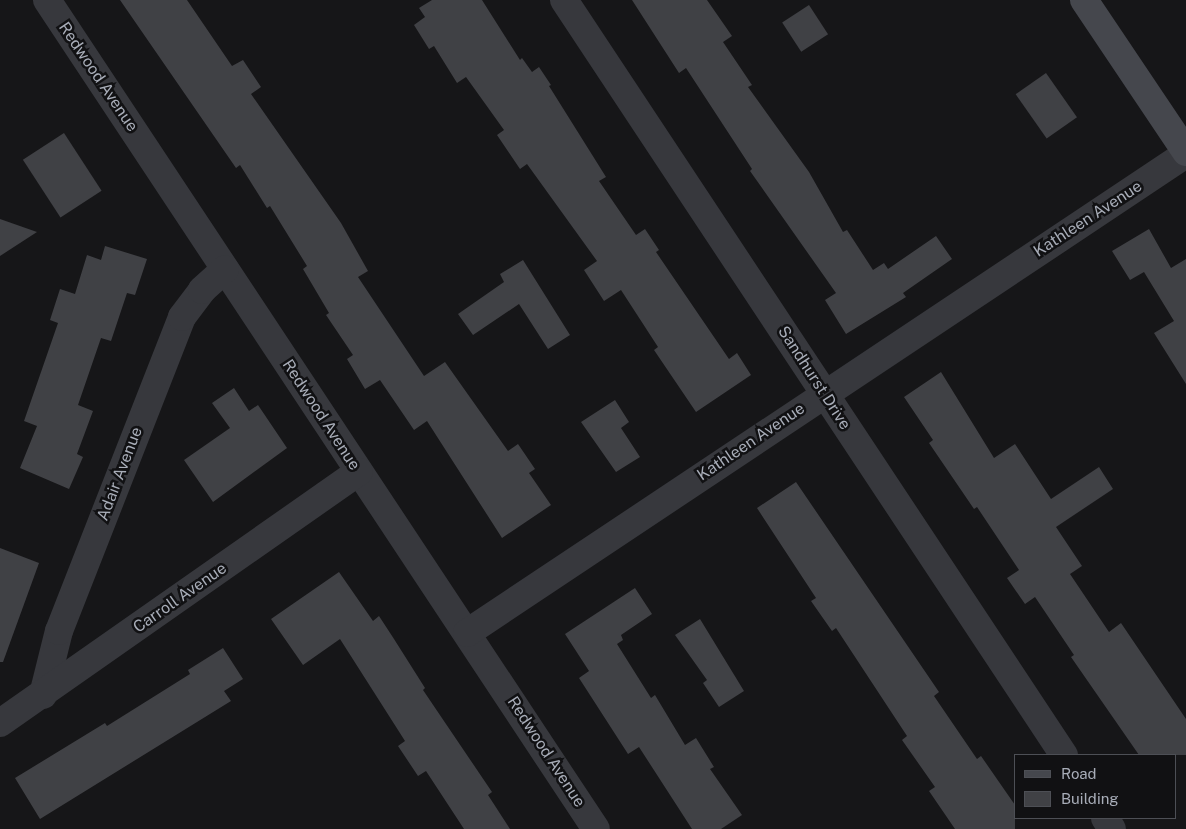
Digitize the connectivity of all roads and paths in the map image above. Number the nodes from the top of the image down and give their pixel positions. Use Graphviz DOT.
graph roads {
  1 [pos="47,0"];
  2 [pos="564,0"];
  3 [pos="1084,0"];
  4 [pos="1186,153"];
  5 [pos="225,269"];
  6 [pos="824,393"];
  7 [pos="359,472"];
  8 [pos="467,633"];
  9 [pos="43,695"];
  10 [pos="0,723"];
  11 [pos="1063,754"];
  12 [pos="596,829"];
  1 -- 5 [label="street, Redwood Avenue"];
  2 -- 6 [label="street, Sandhurst Drive"];
  3 -- 4 [label="main road"];
  4 -- 6 [label="street, Kathleen Avenue"];
  5 -- 7 [label="street, Redwood Avenue"];
  5 -- 9 [label="street, Adair Avenue"];
  6 -- 8 [label="street, Kathleen Avenue"];
  6 -- 11 [label="street, Sandhurst Drive"];
  7 -- 8 [label="street, Redwood Avenue"];
  7 -- 9 [label="street, Carroll Avenue"];
  8 -- 12 [label="street, Redwood Avenue"];
  9 -- 10 [label="street, Carroll Avenue"];
}
